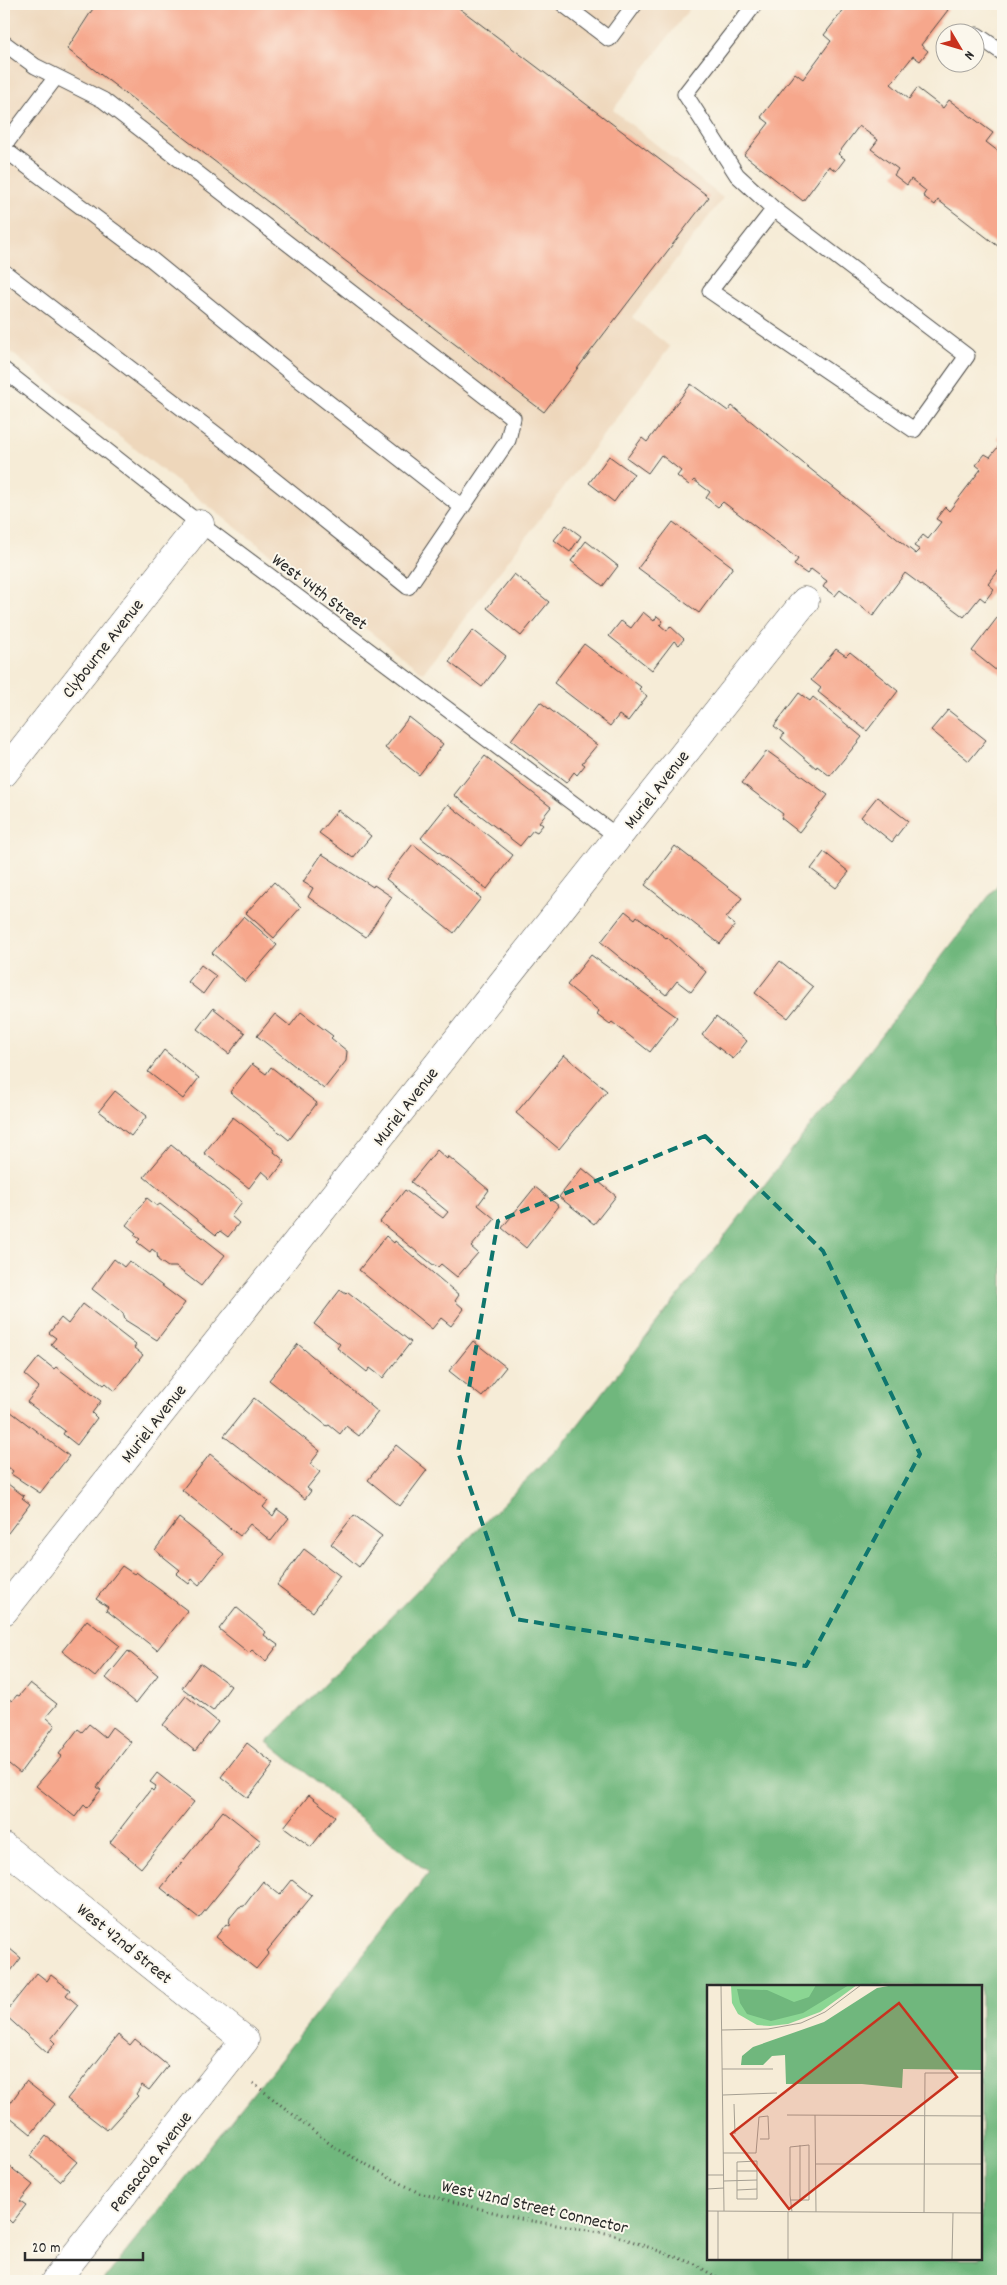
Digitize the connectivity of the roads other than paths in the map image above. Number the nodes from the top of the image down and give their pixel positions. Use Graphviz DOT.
graph roads {
  1 [pos="563,4"];
  2 [pos="635,4"];
  3 [pos="755,4"];
  4 [pos="984,40"];
  5 [pos="4,43"];
  6 [pos="1003,53"];
  7 [pos="56,77"];
  8 [pos="4,148"];
  9 [pos="774,209"];
  10 [pos="4,272"];
  11 [pos="4,370"];
  12 [pos="462,507"];
  13 [pos="200,524"];
  14 [pos="805,601"];
  15 [pos="4,773"];
  16 [pos="618,837"];
  17 [pos="4,1612"];
  18 [pos="4,1847"];
  19 [pos="245,2040"];
  20 [pos="54,2281"];
  1 -- 2 [label="lane"];
  3 -- 9 [label="lane"];
  4 -- 6 [label="lane"];
  5 -- 7 [label="lane"];
  7 -- 8 [label="lane"];
  7 -- 12 [label="lane"];
  8 -- 12 [label="lane"];
  9 -- 9 [label="lane"];
  10 -- 12 [label="lane"];
  11 -- 13 [label="lane, West 44th Street"];
  13 -- 15 [label="street, Clybourne Avenue"];
  13 -- 16 [label="lane, West 44th Street"];
  14 -- 16 [label="street, Muriel Avenue"];
  16 -- 17 [label="street, Muriel Avenue"];
  18 -- 19 [label="street, West 42nd Street"];
  19 -- 20 [label="street, Pensacola Avenue"];
}
